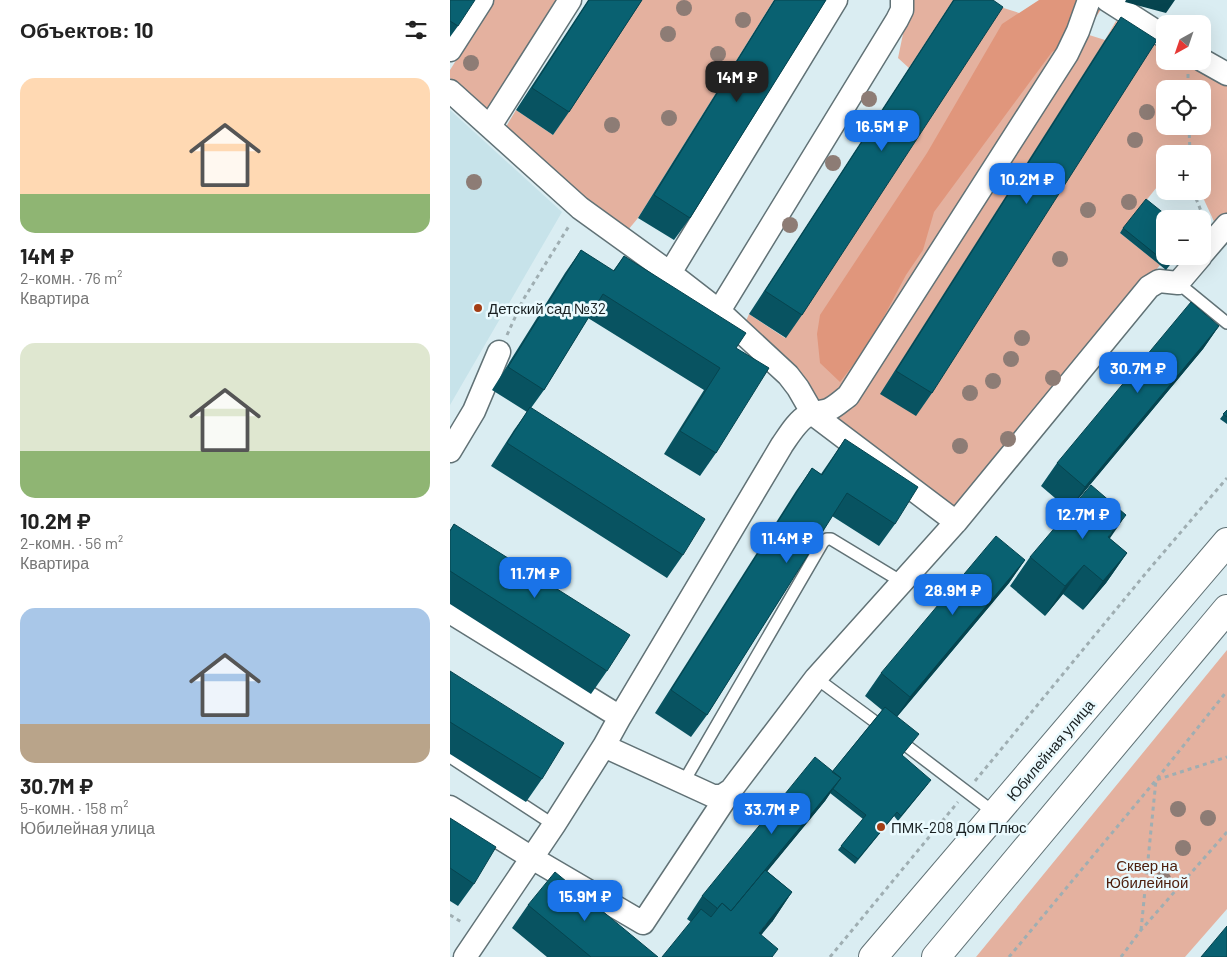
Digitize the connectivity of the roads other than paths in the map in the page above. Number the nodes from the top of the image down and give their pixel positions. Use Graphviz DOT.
graph roads {
  1 [pos="482,0"];
  2 [pos="570,0"];
  3 [pos="836,0"];
  4 [pos="902,0"];
  5 [pos="1089,0"];
  6 [pos="1107,0"];
  7 [pos="1156,31"];
  8 [pos="450,50"];
  9 [pos="1211,65"];
  10 [pos="1227,74"];
  11 [pos="450,91"];
  12 [pos="490,126"];
  13 [pos="1193,265"];
  14 [pos="670,273"];
  15 [pos="1178,283"];
  16 [pos="719,311"];
  17 [pos="1227,323"];
  18 [pos="499,352"];
  19 [pos="813,414"];
  20 [pos="450,451"];
  21 [pos="956,522"];
  22 [pos="1227,542"];
  23 [pos="902,582"];
  24 [pos="1227,609"];
  25 [pos="450,612"];
  26 [pos="816,678"];
  27 [pos="620,716"];
  28 [pos="874,721"];
  29 [pos="604,746"];
  30 [pos="908,746"];
  31 [pos="450,757"];
  32 [pos="683,782"];
  33 [pos="731,790"];
  34 [pos="450,807"];
  35 [pos="996,814"];
  36 [pos="554,825"];
  37 [pos="532,858"];
  38 [pos="465,957"];
  39 [pos="873,957"];
  40 [pos="936,957"];
  1 -- 8 [label="street"];
  2 -- 12 [label="street"];
  3 -- 14 [label="street"];
  4 -- 16 [label="street"];
  5 -- 19 [label="street"];
  6 -- 7 [label="street"];
  9 -- 10 [label="street"];
  11 -- 12 [label="street"];
  12 -- 14 [label="street"];
  13 -- 15 [label="street"];
  14 -- 16 [label="street"];
  15 -- 17 [label="lane"];
  15 -- 21 [label="street"];
  16 -- 19 [label="street"];
  18 -- 20 [label="street"];
  19 -- 21 [label="street"];
  19 -- 27 [label="street"];
  21 -- 23 [label="street"];
  22 -- 35 [label="highway, Юбилейная улица"];
  23 -- 26 [label="street"];
  23 -- 32 [label="lane"];
  24 -- 40 [label="highway"];
  25 -- 27 [label="street"];
  26 -- 28 [label="lane"];
  26 -- 33 [label="street"];
  27 -- 29 [label="street"];
  29 -- 32 [label="street"];
  29 -- 36 [label="street"];
  30 -- 35 [label="lane"];
  31 -- 36 [label="lane"];
  32 -- 33 [label="street"];
  33 -- 37 [label="street"];
  34 -- 37 [label="street"];
  35 -- 39 [label="highway, Юбилейная улица"];
  36 -- 37 [label="street"];
  37 -- 38 [label="street"];
}
